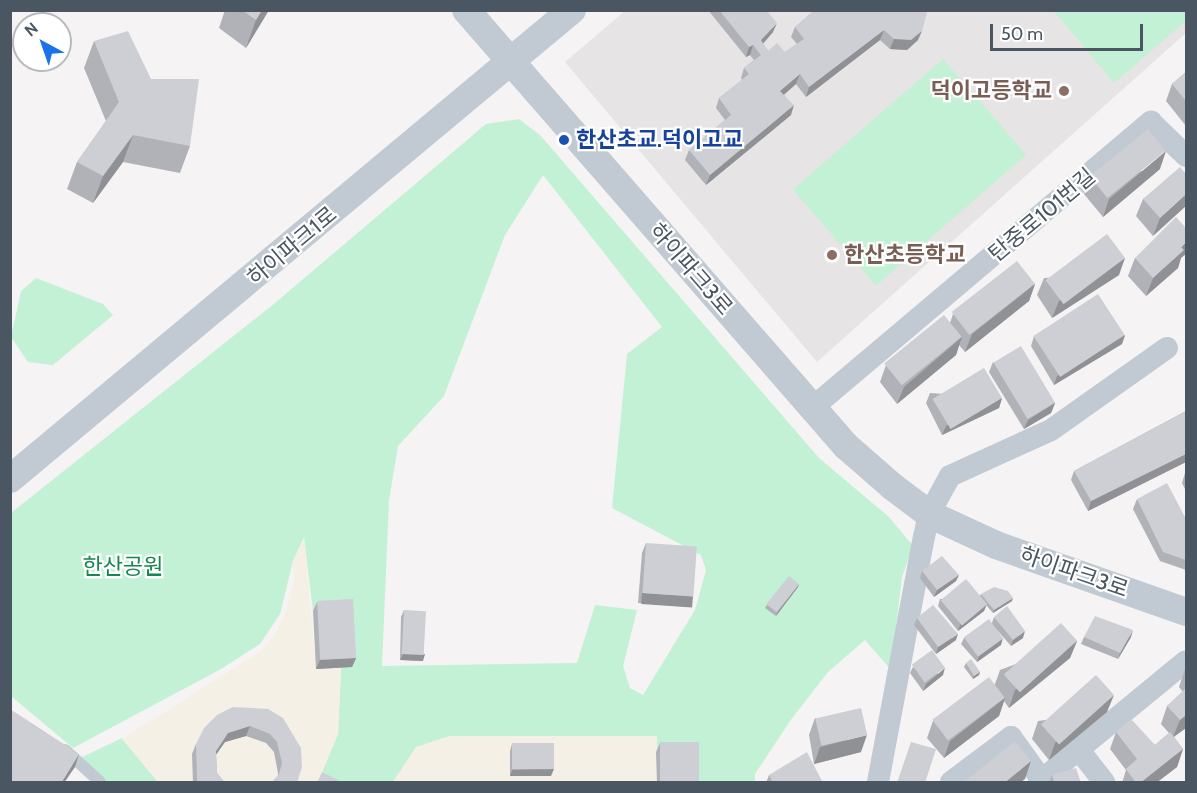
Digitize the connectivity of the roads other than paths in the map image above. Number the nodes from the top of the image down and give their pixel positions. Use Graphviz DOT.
graph roads {
  1 [pos="466,10"];
  2 [pos="572,10"];
  3 [pos="509,63"];
  4 [pos="1186,156"];
  5 [pos="1167,348"];
  6 [pos="812,408"];
  7 [pos="10,479"];
  8 [pos="929,514"];
  9 [pos="1186,612"];
  10 [pos="1186,661"];
  11 [pos="49,738"];
  12 [pos="1079,750"];
  13 [pos="1041,781"];
  14 [pos="100,783"];
  15 [pos="878,783"];
  16 [pos="951,783"];
  17 [pos="1104,783"];
  1 -- 3 [label="street, 하이파크3로"];
  2 -- 3 [label="street, 하이파크1로"];
  3 -- 6 [label="street, 하이파크3로"];
  3 -- 7 [label="street, 하이파크1로"];
  4 -- 6 [label="street, 탄중로101번길"];
  5 -- 8 [label="street"];
  6 -- 8 [label="street, 하이파크3로"];
  8 -- 9 [label="street, 하이파크3로"];
  8 -- 15 [label="street"];
  10 -- 12 [label="street"];
  11 -- 14 [label="lane"];
  12 -- 13 [label="street"];
  12 -- 17 [label="street"];
  13 -- 16 [label="street"];
}
